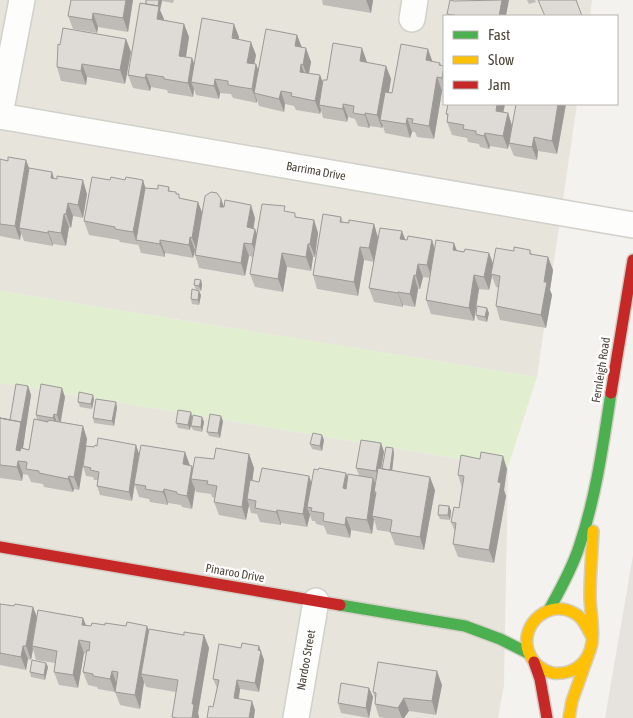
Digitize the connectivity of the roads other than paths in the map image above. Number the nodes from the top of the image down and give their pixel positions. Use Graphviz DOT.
graph roads {
  1 [pos="22,0"];
  2 [pos="0,115"];
  3 [pos="633,225"];
  4 [pos="633,260"];
  5 [pos="596,485"];
  6 [pos="0,547"];
  7 [pos="316,601"];
  8 [pos="549,610"];
  9 [pos="536,618"];
  10 [pos="517,621"];
  11 [pos="492,623"];
  12 [pos="465,626"];
  13 [pos="591,635"];
  14 [pos="588,656"];
  15 [pos="531,657"];
  16 [pos="296,718"];
  17 [pos="547,718"];
  18 [pos="569,718"];
  1 -- 2 [label="street"];
  2 -- 3 [label="street, Barrima Drive"];
  4 -- 5 [label="street, Fernleigh Road"];
  5 -- 8 [label="street, Fernleigh Road"];
  5 -- 13 [label="street, Fernleigh Road"];
  6 -- 7 [label="street, Pinaroo Drive"];
  7 -- 12 [label="street, Pinaroo Drive"];
  7 -- 16 [label="street, Nardoo Street"];
  8 -- 9 [label="street"];
  8 -- 13 [label="street"];
  9 -- 10 [label="street"];
  9 -- 15 [label="street"];
  11 -- 12 [label="street, Pinaroo Drive"];
  12 -- 15 [label="street, Pinaroo Drive"];
  13 -- 14 [label="street"];
  14 -- 15 [label="street"];
  14 -- 18 [label="street"];
  15 -- 17 [label="street"];
}
